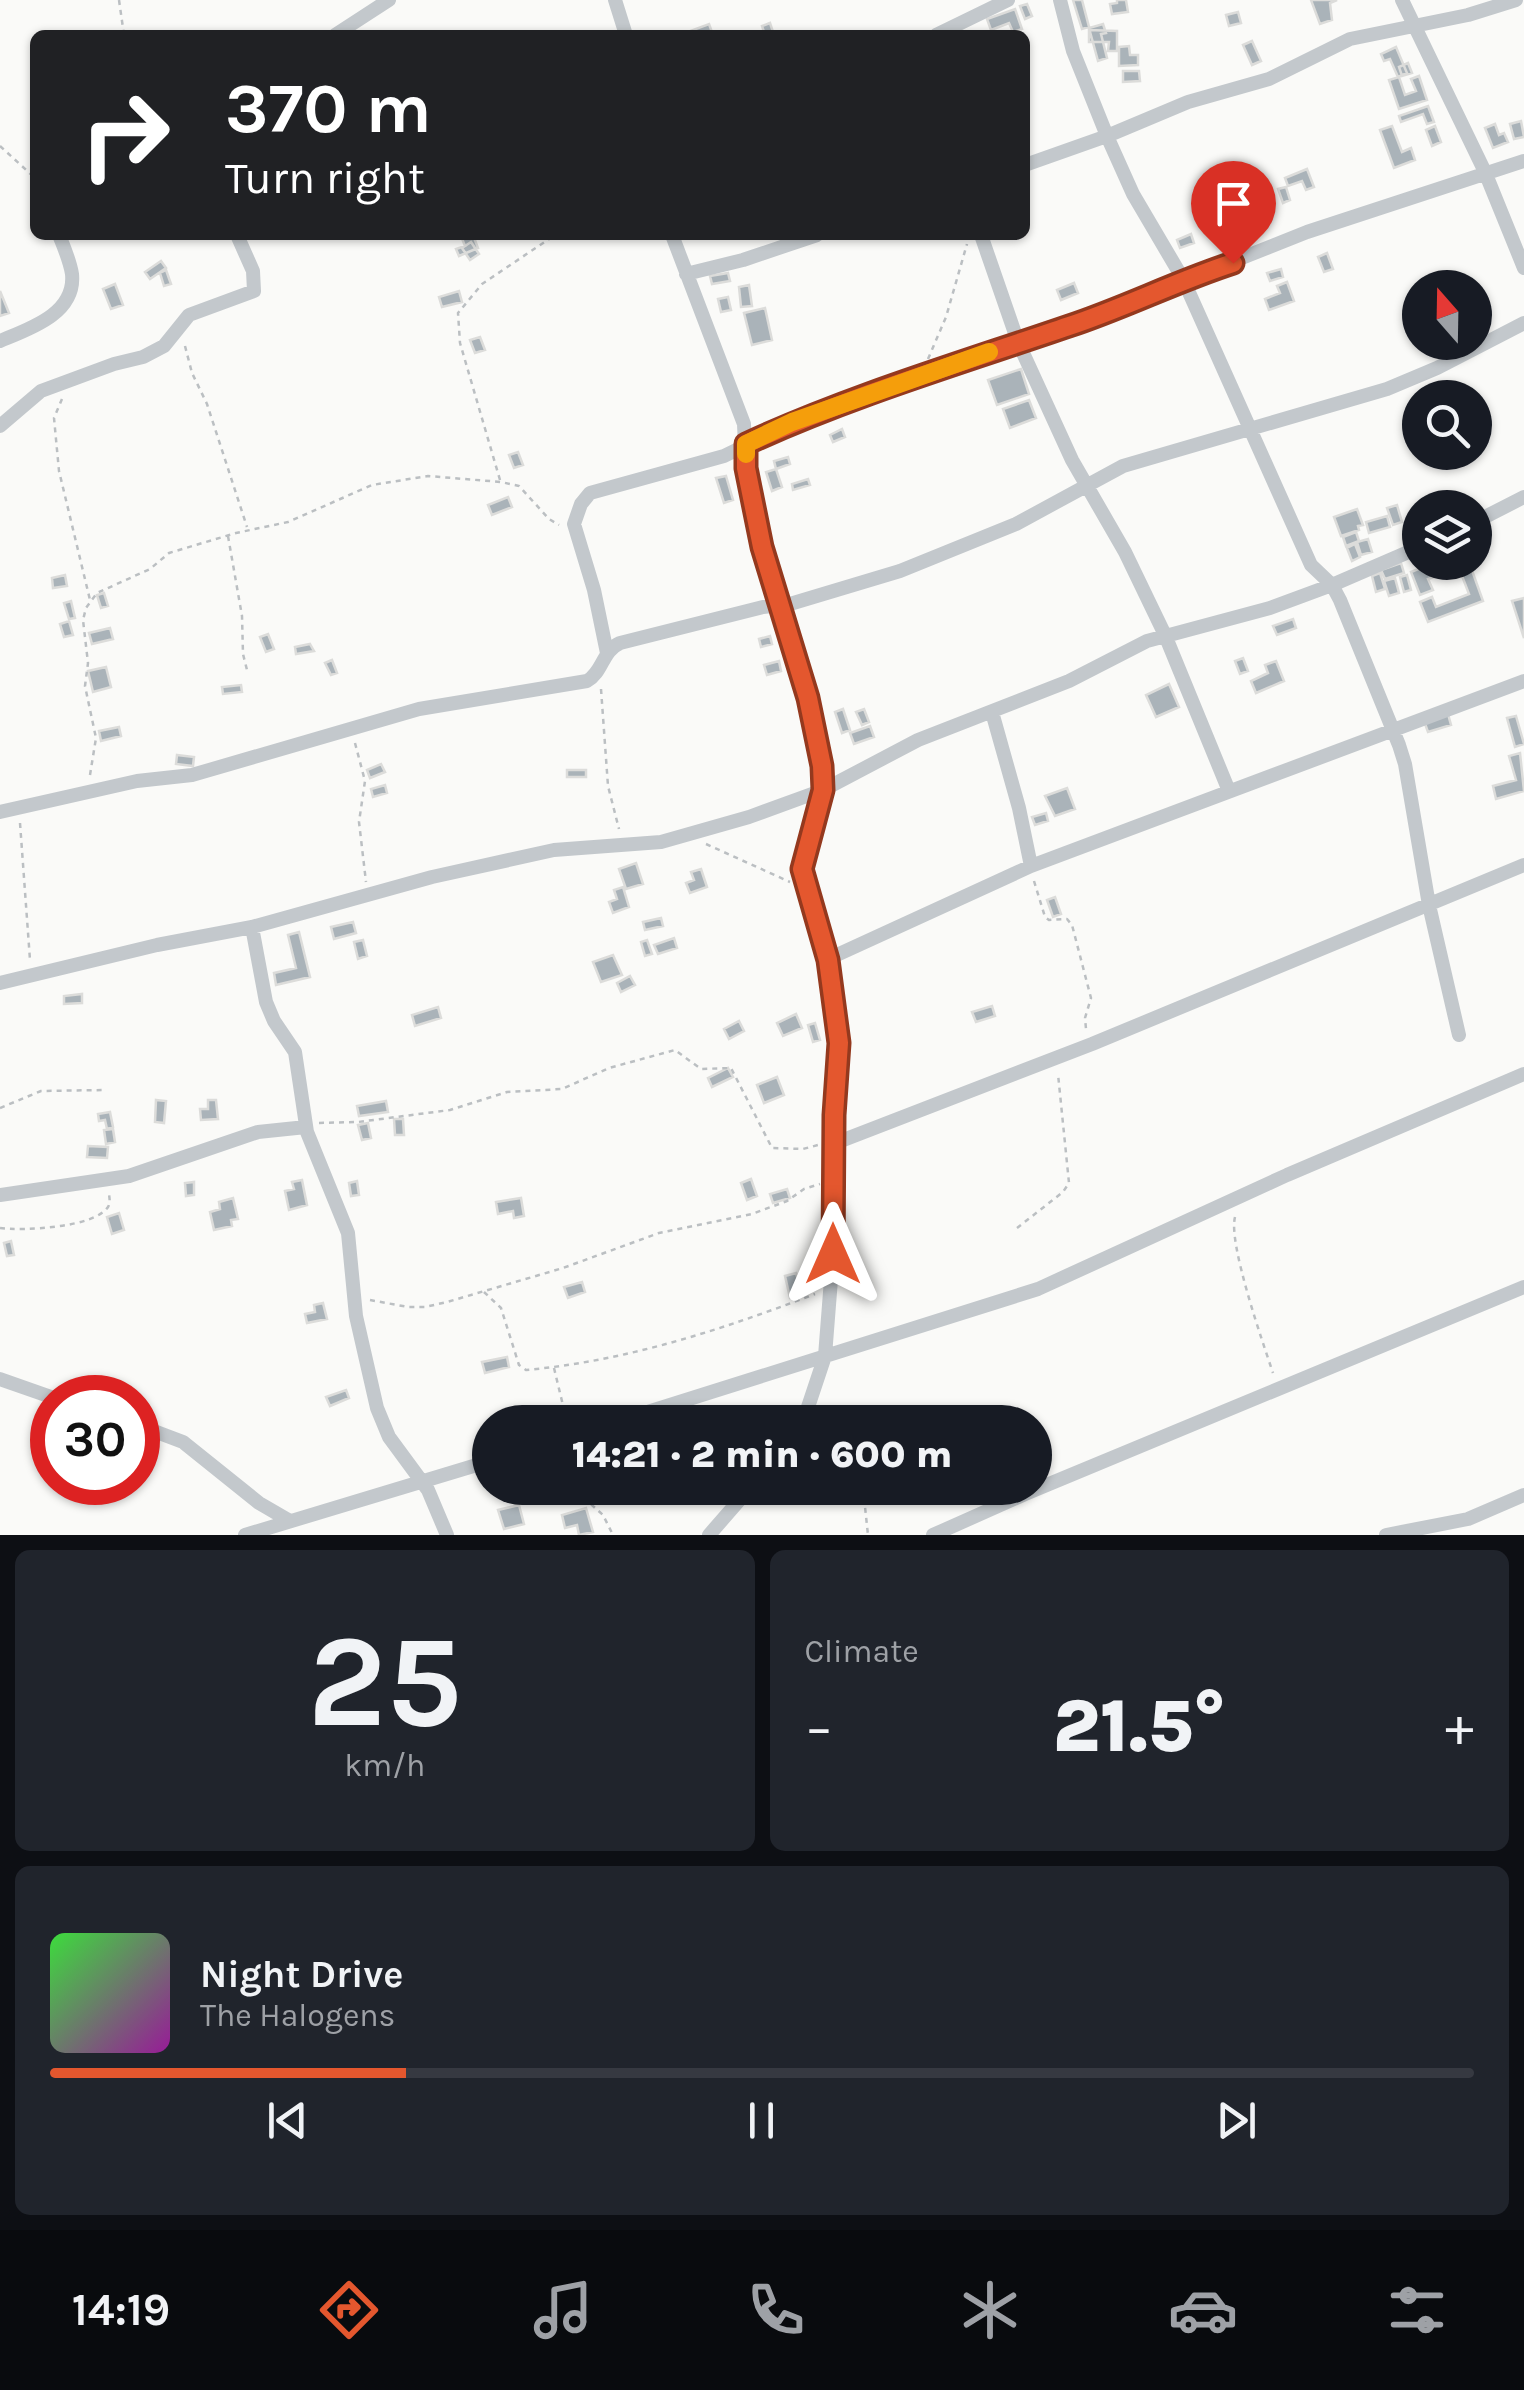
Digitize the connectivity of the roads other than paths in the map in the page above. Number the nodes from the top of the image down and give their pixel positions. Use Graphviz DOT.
graph roads {
  1 [pos="389,0"];
  2 [pos="615,0"];
  3 [pos="1008,0"];
  4 [pos="1060,0"];
  5 [pos="1402,0"];
  6 [pos="1516,0"];
  7 [pos="1414,27"];
  8 [pos="343,30"];
  9 [pos="624,30"];
  10 [pos="946,30"];
  11 [pos="1107,136"];
  12 [pos="1524,162"];
  13 [pos="1030,163"];
  14 [pos="1486,172"];
  15 [pos="61,240"];
  16 [pos="239,240"];
  17 [pos="674,240"];
  18 [pos="802,240"];
  19 [pos="983,240"];
  20 [pos="1524,268"];
  21 [pos="686,274"];
  22 [pos="1183,279"];
  23 [pos="1524,323"];
  24 [pos="0,342"];
  25 [pos="1018,342"];
  26 [pos="0,426"];
  27 [pos="1252,429"];
  28 [pos="746,444"];
  29 [pos="1086,486"];
  30 [pos="1524,497"];
  31 [pos="1492,513"];
  32 [pos="1402,554"];
  33 [pos="1332,586"];
  34 [pos="778,604"];
  35 [pos="1165,634"];
  36 [pos="607,653"];
  37 [pos="1524,681"];
  38 [pos="992,712"];
  39 [pos="1393,731"];
  40 [pos="823,790"];
  41 [pos="1230,791"];
  42 [pos="0,812"];
  43 [pos="1524,865"];
  44 [pos="1031,866"];
  45 [pos="1428,906"];
  46 [pos="252,927"];
  47 [pos="828,960"];
  48 [pos="0,983"];
  49 [pos="1458,1035"];
  50 [pos="1524,1074"];
  51 [pos="306,1128"];
  52 [pos="833,1142"];
  53 [pos="0,1196"];
  54 [pos="1524,1287"];
  55 [pos="825,1356"];
  56 [pos="0,1379"];
  57 [pos="30,1390"];
  58 [pos="670,1405"];
  59 [pos="809,1405"];
  60 [pos="160,1433"];
  61 [pos="472,1467"];
  62 [pos="423,1482"];
  63 [pos="1524,1496"];
  64 [pos="735,1505"];
  65 [pos="290,1521"];
  66 [pos="245,1535"];
  67 [pos="447,1535"];
  68 [pos="709,1535"];
  69 [pos="933,1535"];
  70 [pos="1386,1535"];
  1 -- 8 [label="street"];
  2 -- 9 [label="street"];
  3 -- 10 [label="street"];
  4 -- 11 [label="street"];
  5 -- 7 [label="street"];
  6 -- 7 [label="street"];
  7 -- 11 [label="street"];
  7 -- 14 [label="street"];
  11 -- 13 [label="street"];
  11 -- 22 [label="street"];
  12 -- 14 [label="street"];
  14 -- 20 [label="street"];
  14 -- 22 [label="street"];
  15 -- 24 [label="street"];
  16 -- 26 [label="street"];
  17 -- 21 [label="street"];
  18 -- 21 [label="street"];
  19 -- 25 [label="street"];
  21 -- 28 [label="street"];
  22 -- 25 [label="street"];
  22 -- 27 [label="street"];
  23 -- 27 [label="street"];
  25 -- 28 [label="street"];
  25 -- 29 [label="street"];
  27 -- 29 [label="street"];
  27 -- 33 [label="street"];
  28 -- 34 [label="street"];
  28 -- 36 [label="street"];
  29 -- 34 [label="street"];
  29 -- 35 [label="street"];
  30 -- 31 [label="street"];
  32 -- 33 [label="street"];
  33 -- 35 [label="street"];
  33 -- 39 [label="street"];
  34 -- 36 [label="street"];
  34 -- 40 [label="street"];
  35 -- 38 [label="street"];
  35 -- 41 [label="street"];
  36 -- 42 [label="street"];
  37 -- 39 [label="street"];
  38 -- 40 [label="street"];
  38 -- 44 [label="street"];
  39 -- 41 [label="street"];
  39 -- 45 [label="street"];
  40 -- 46 [label="street"];
  40 -- 47 [label="street"];
  41 -- 44 [label="street"];
  43 -- 45 [label="street"];
  44 -- 47 [label="street"];
  45 -- 49 [label="street"];
  45 -- 52 [label="street"];
  46 -- 48 [label="street"];
  46 -- 51 [label="street"];
  47 -- 52 [label="street"];
  50 -- 55 [label="street"];
  51 -- 53 [label="street"];
  51 -- 62 [label="street"];
  52 -- 55 [label="street"];
  54 -- 69 [label="street"];
  55 -- 58 [label="street"];
  55 -- 59 [label="street"];
  56 -- 57 [label="street"];
  60 -- 65 [label="street"];
  61 -- 62 [label="street"];
  62 -- 65 [label="street"];
  62 -- 67 [label="street"];
  63 -- 70 [label="street"];
  64 -- 68 [label="street"];
  65 -- 66 [label="street"];
}
